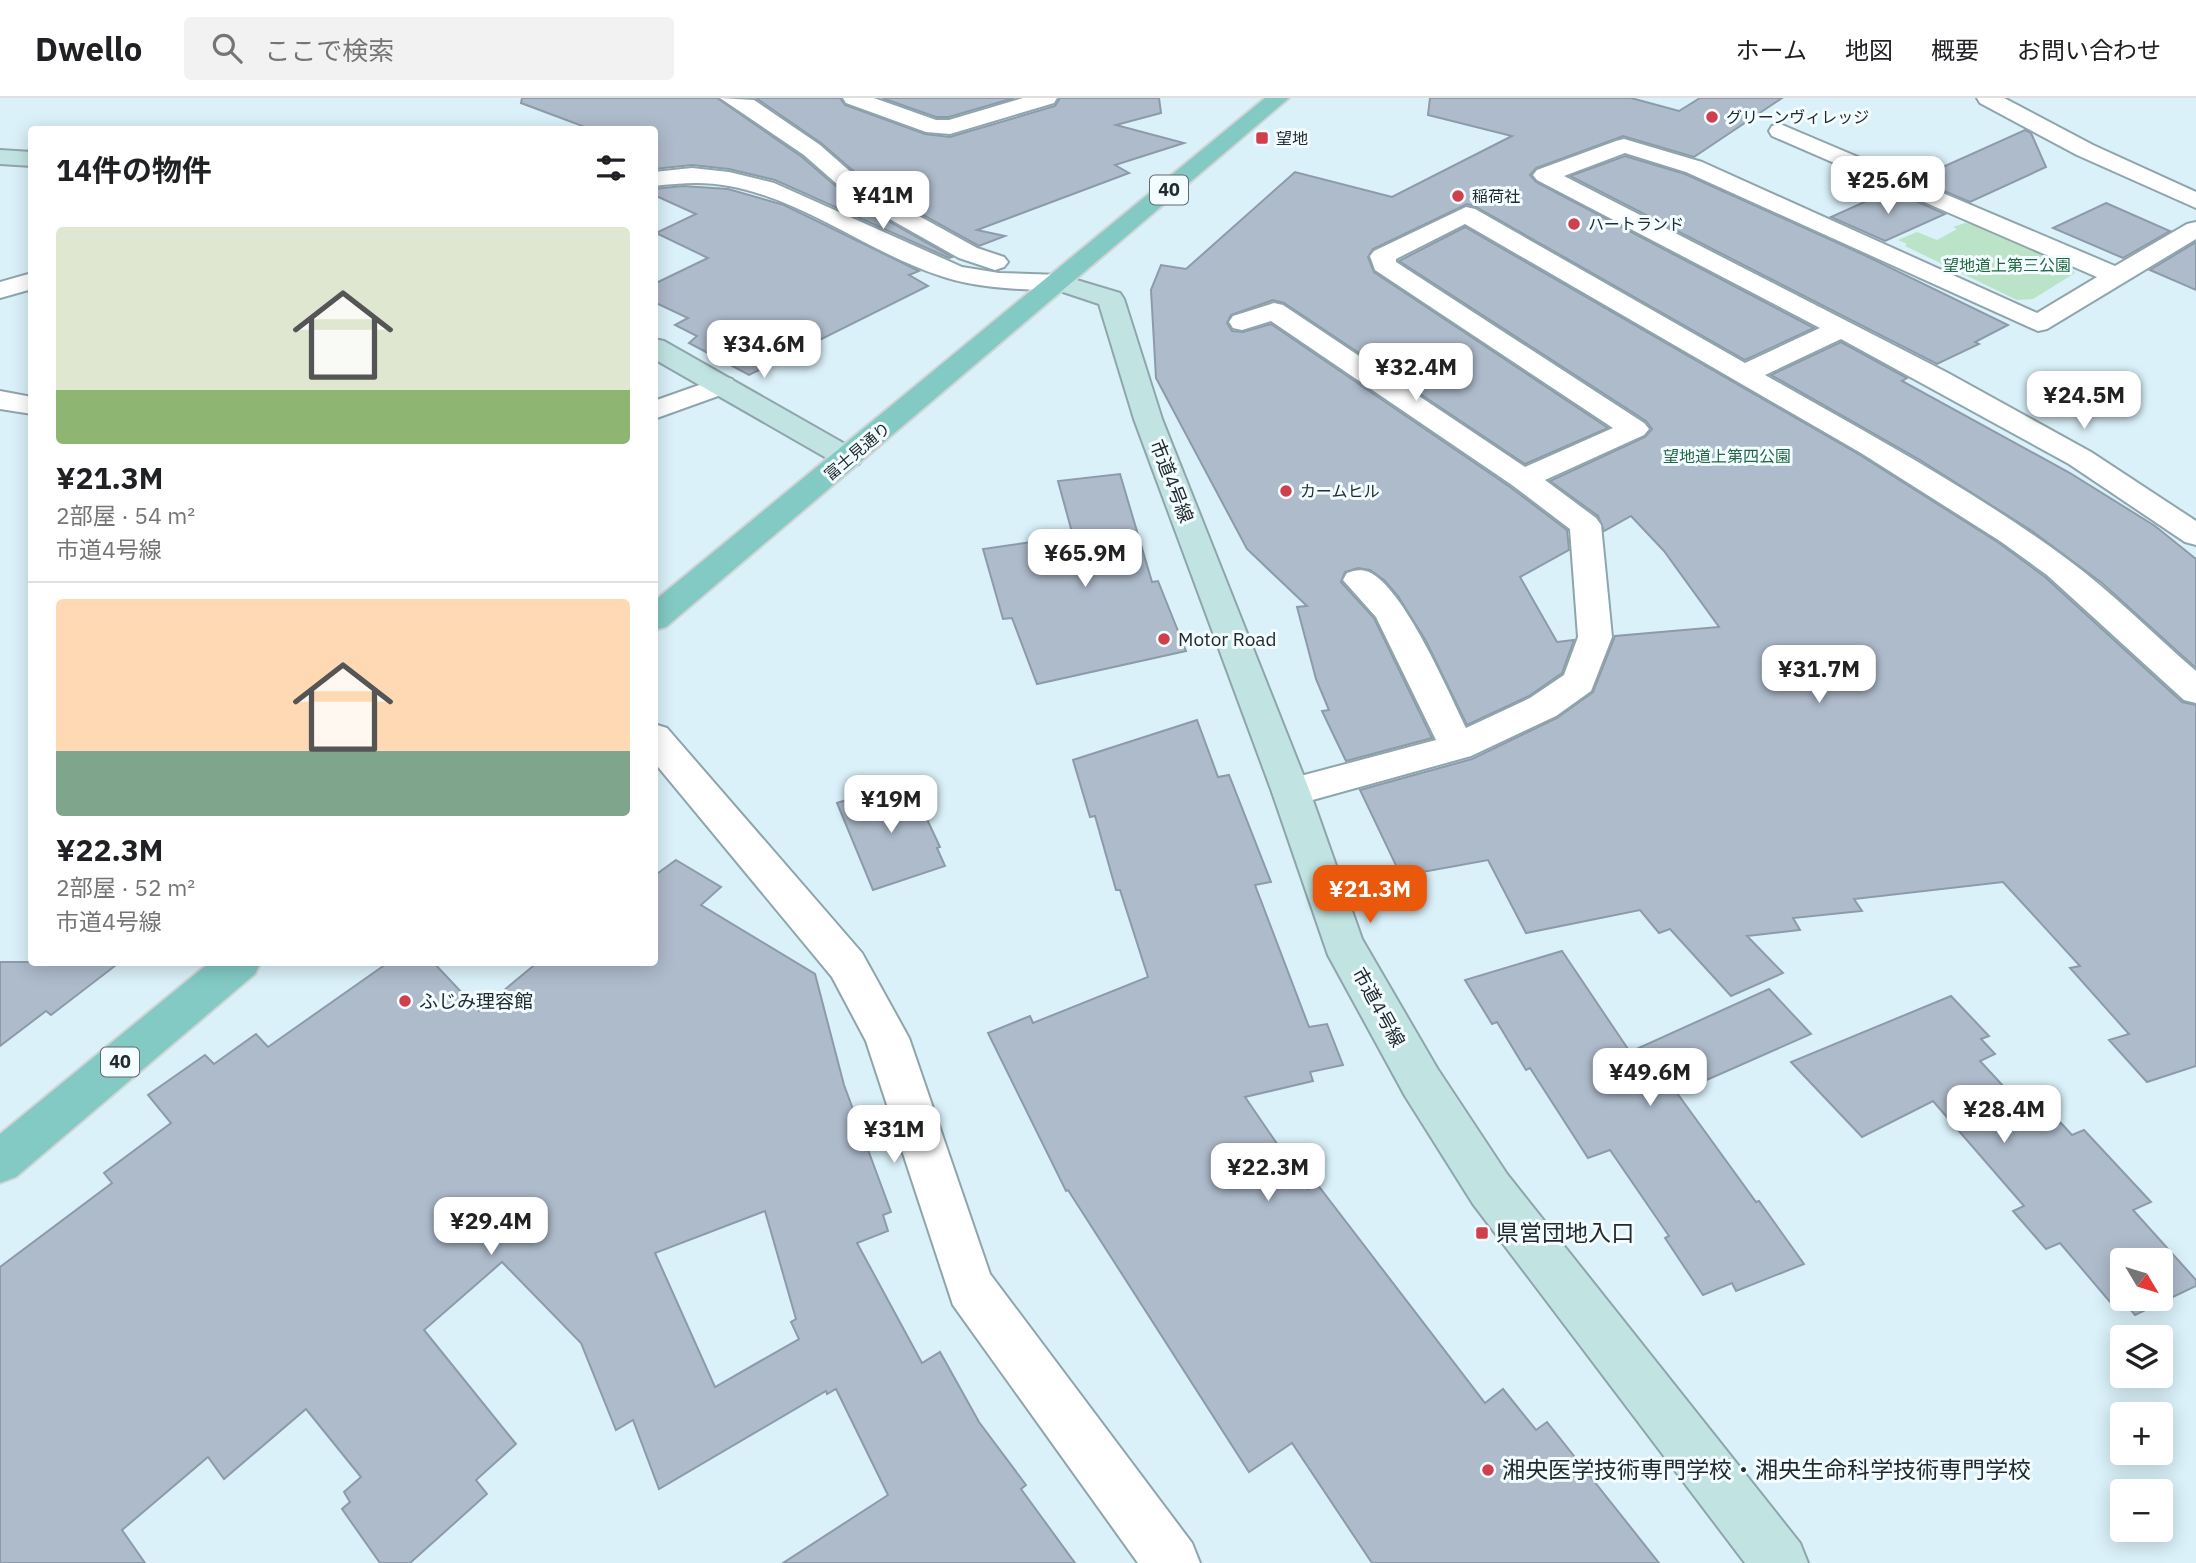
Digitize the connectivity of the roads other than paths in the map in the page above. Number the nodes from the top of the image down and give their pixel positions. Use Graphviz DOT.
graph roads {
  1 [pos="854,98"];
  2 [pos="1046,98"];
  3 [pos="1278,98"];
  4 [pos="1988,98"];
  5 [pos="745,100"];
  6 [pos="1780,131"];
  7 [pos="0,157"];
  8 [pos="28,159"];
  9 [pos="658,179"];
  10 [pos="2196,201"];
  11 [pos="2196,229"];
  12 [pos="2118,278"];
  13 [pos="28,282"];
  14 [pos="1060,283"];
  15 [pos="0,290"];
  16 [pos="1242,323"];
  17 [pos="1841,328"];
  18 [pos="658,349"];
  19 [pos="1744,374"];
  20 [pos="722,385"];
  21 [pos="0,400"];
  22 [pos="28,405"];
  23 [pos="658,409"];
  24 [pos="848,458"];
  25 [pos="1523,479"];
  26 [pos="2196,535"];
  27 [pos="1359,580"];
  28 [pos="658,616"];
  29 [pos="2196,691"];
  30 [pos="658,742"];
  31 [pos="1458,747"];
  32 [pos="1291,792"];
  33 [pos="235,966"];
  34 [pos="0,1161"];
  35 [pos="1172,1563"];
  36 [pos="1780,1563"];
  1 -- 2 [label="street"];
  3 -- 14 [label="main road, 40"];
  4 -- 10 [label="street"];
  5 -- 14 [label="street"];
  6 -- 12 [label="street"];
  7 -- 8 [label="street"];
  9 -- 14 [label="street"];
  11 -- 12 [label="street"];
  12 -- 17 [label="street"];
  13 -- 15 [label="street"];
  14 -- 24 [label="main road, 富士見通り / 40"];
  14 -- 32 [label="street, 市道4号線"];
  16 -- 25 [label="street"];
  17 -- 19 [label="street"];
  17 -- 26 [label="street"];
  18 -- 20 [label="street"];
  19 -- 25 [label="street"];
  19 -- 29 [label="street"];
  20 -- 23 [label="street"];
  20 -- 24 [label="street"];
  21 -- 22 [label="street"];
  24 -- 28 [label="main road, 富士見通り / 40"];
  25 -- 31 [label="street"];
  27 -- 31 [label="street"];
  30 -- 35 [label="street"];
  31 -- 32 [label="street"];
  32 -- 36 [label="street, 市道4号線"];
  33 -- 34 [label="main road, 40"];
}
